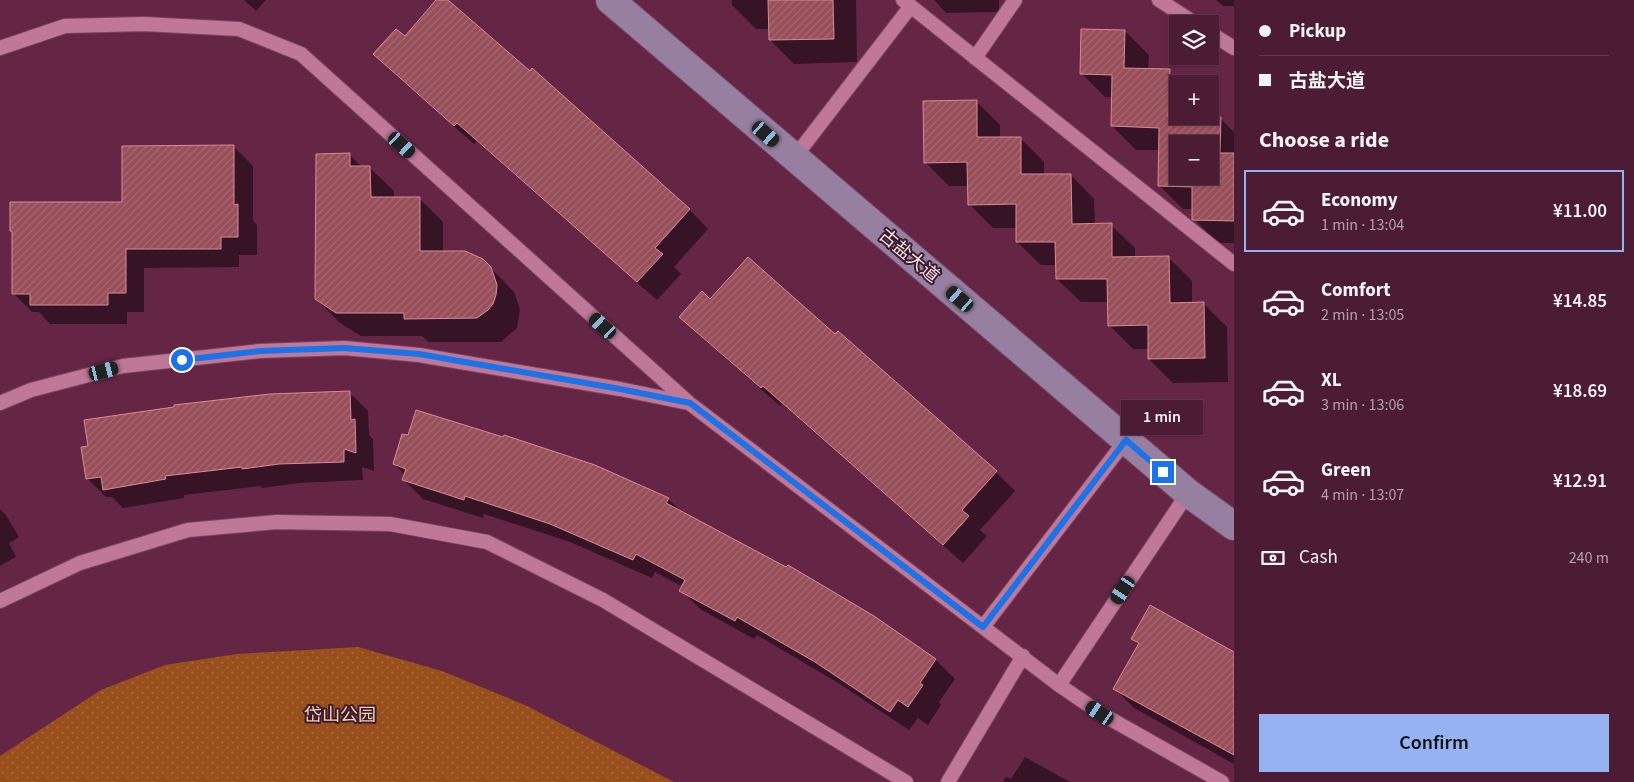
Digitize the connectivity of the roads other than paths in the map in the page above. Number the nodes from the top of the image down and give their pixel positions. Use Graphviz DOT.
graph roads {
  1 [pos="610,0"];
  2 [pos="1015,0"];
  3 [pos="1159,0"];
  4 [pos="907,3"];
  5 [pos="1182,15"];
  6 [pos="1219,39"];
  7 [pos="0,48"];
  8 [pos="1234,48"];
  9 [pos="975,58"];
  10 [pos="794,158"];
  11 [pos="1234,264"];
  12 [pos="0,403"];
  13 [pos="690,403"];
  14 [pos="1126,440"];
  15 [pos="1188,493"];
  16 [pos="1234,526"];
  17 [pos="0,601"];
  18 [pos="983,627"];
  19 [pos="1023,656"];
  20 [pos="1060,685"];
  21 [pos="906,782"];
  22 [pos="948,782"];
  23 [pos="1222,782"];
  1 -- 10 [label="street, 古盐大道"];
  2 -- 9 [label="lane"];
  3 -- 5 [label="lane"];
  4 -- 9 [label="lane"];
  4 -- 10 [label="lane"];
  6 -- 8 [label="lane"];
  7 -- 13 [label="lane"];
  9 -- 11 [label="lane"];
  10 -- 14 [label="street, 古盐大道"];
  12 -- 13 [label="lane"];
  13 -- 18 [label="lane"];
  14 -- 15 [label="street, 古盐大道"];
  14 -- 18 [label="lane"];
  15 -- 16 [label="street, 古盐大道"];
  15 -- 20 [label="lane"];
  17 -- 21 [label="lane"];
  18 -- 19 [label="lane"];
  19 -- 20 [label="lane"];
  19 -- 22 [label="lane"];
  20 -- 23 [label="lane"];
}
